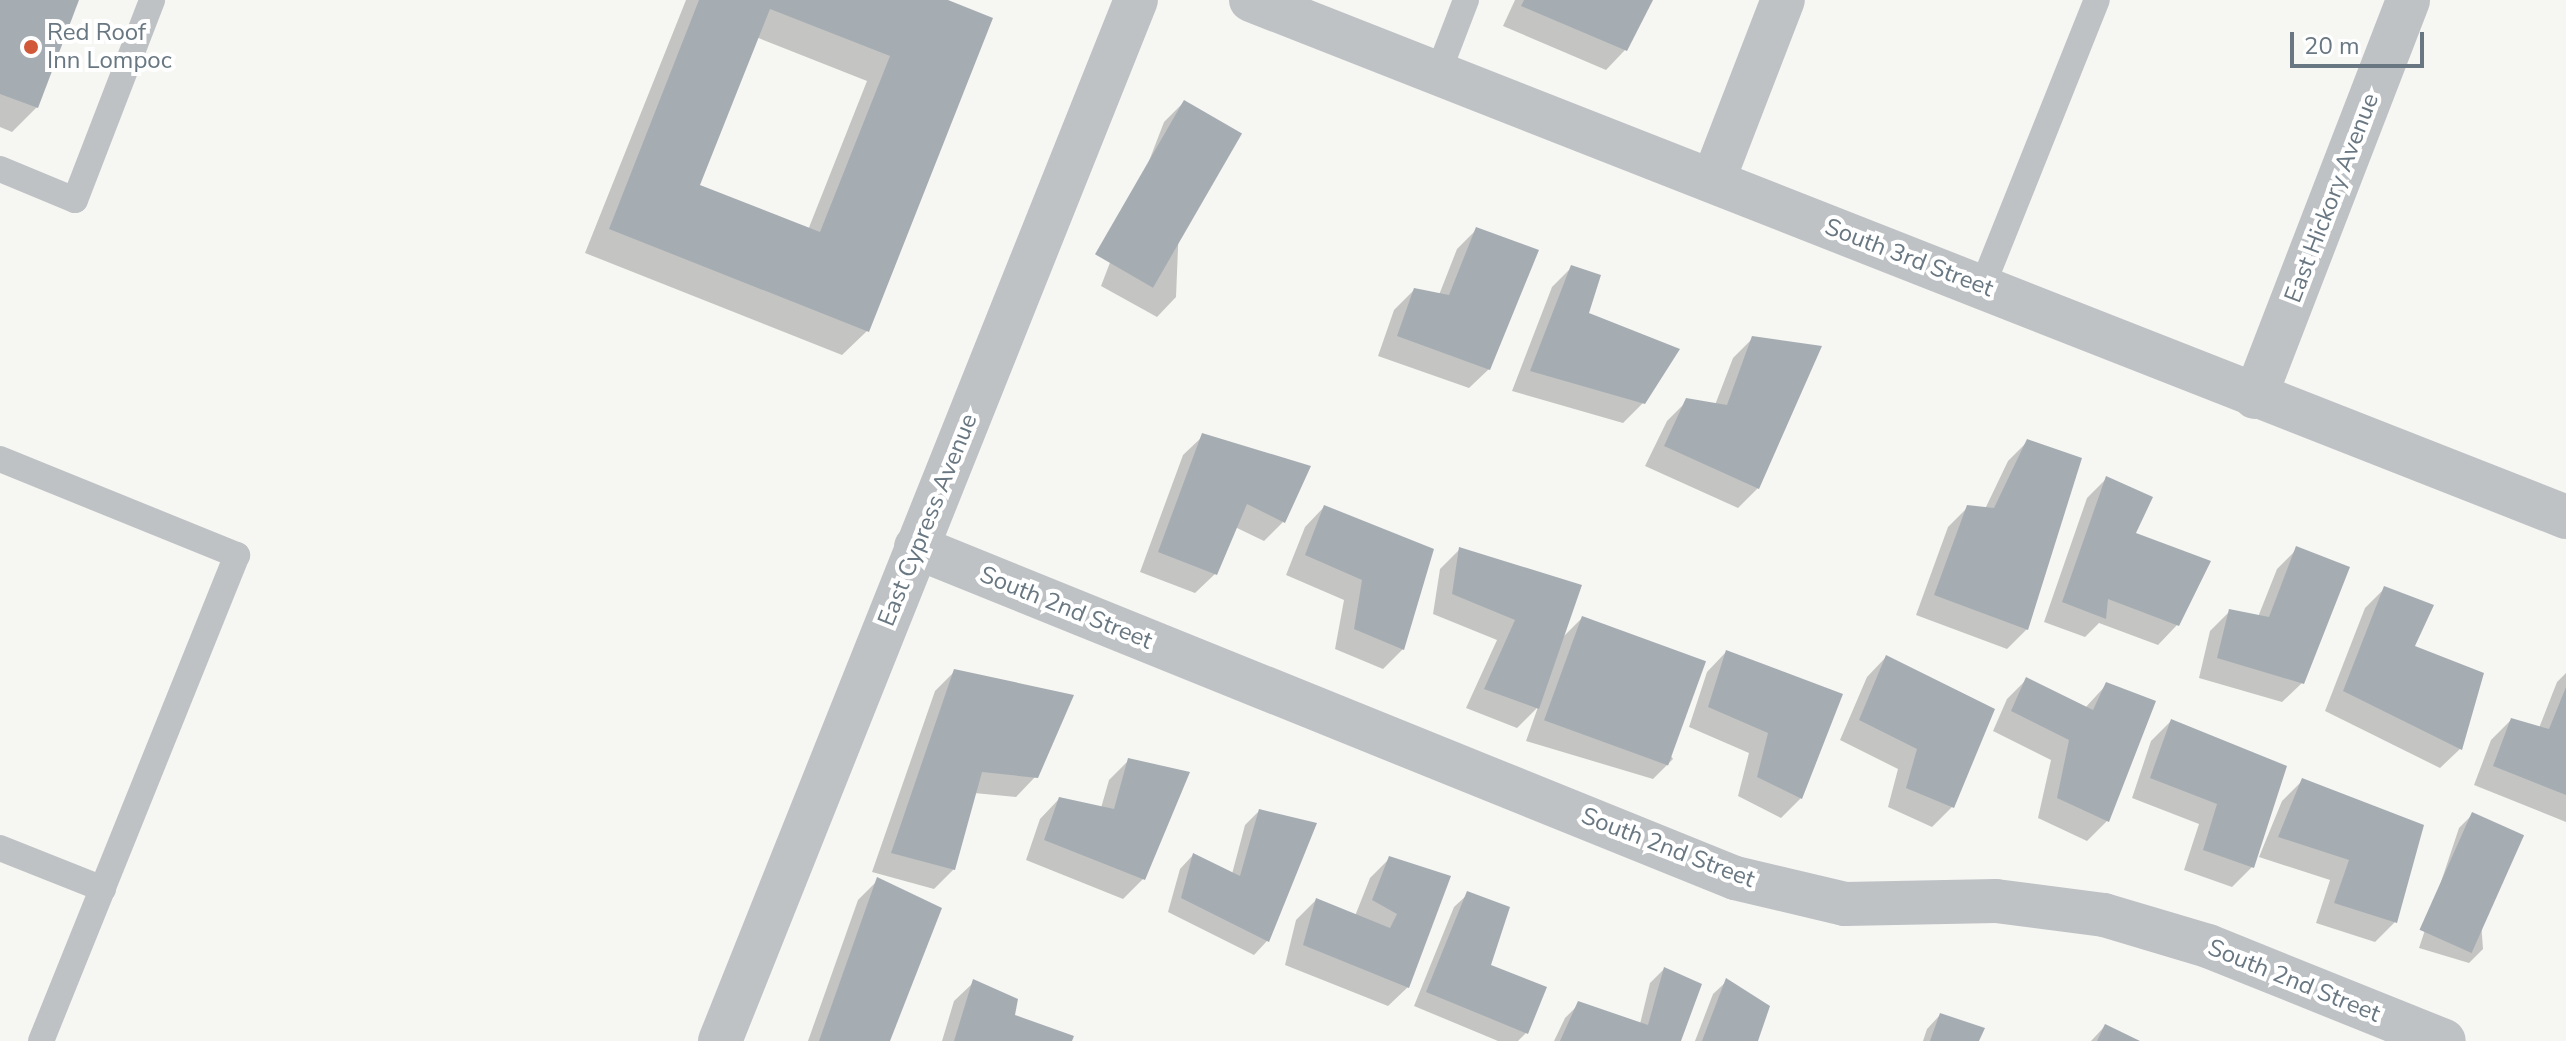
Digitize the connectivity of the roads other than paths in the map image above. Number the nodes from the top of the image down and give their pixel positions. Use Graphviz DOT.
graph roads {
  1 [pos="152,0"];
  2 [pos="1136,0"];
  3 [pos="1251,0"];
  4 [pos="1466,0"];
  5 [pos="1783,0"];
  6 [pos="2097,0"];
  7 [pos="2408,0"];
  8 [pos="1438,73"];
  9 [pos="0,169"];
  10 [pos="1713,181"];
  11 [pos="1982,287"];
  12 [pos="2255,397"];
  13 [pos="0,459"];
  14 [pos="2566,517"];
  15 [pos="916,547"];
  16 [pos="0,848"];
  17 [pos="103,889"];
  18 [pos="41,1041"];
  19 [pos="720,1041"];
  20 [pos="2444,1041"];
  1 -- 9 [label="lane"];
  2 -- 15 [label="street, East Cypress Avenue"];
  3 -- 8 [label="street, South 3rd Street"];
  4 -- 8 [label="lane"];
  5 -- 10 [label="street"];
  6 -- 11 [label="lane"];
  7 -- 12 [label="street, East Hickory Avenue"];
  8 -- 10 [label="street, South 3rd Street"];
  10 -- 11 [label="street, South 3rd Street"];
  11 -- 12 [label="street, South 3rd Street"];
  12 -- 14 [label="street, South 3rd Street"];
  13 -- 17 [label="lane"];
  15 -- 19 [label="street, East Cypress Avenue"];
  15 -- 20 [label="street, South 2nd Street"];
  16 -- 17 [label="lane"];
  17 -- 18 [label="lane"];
}
